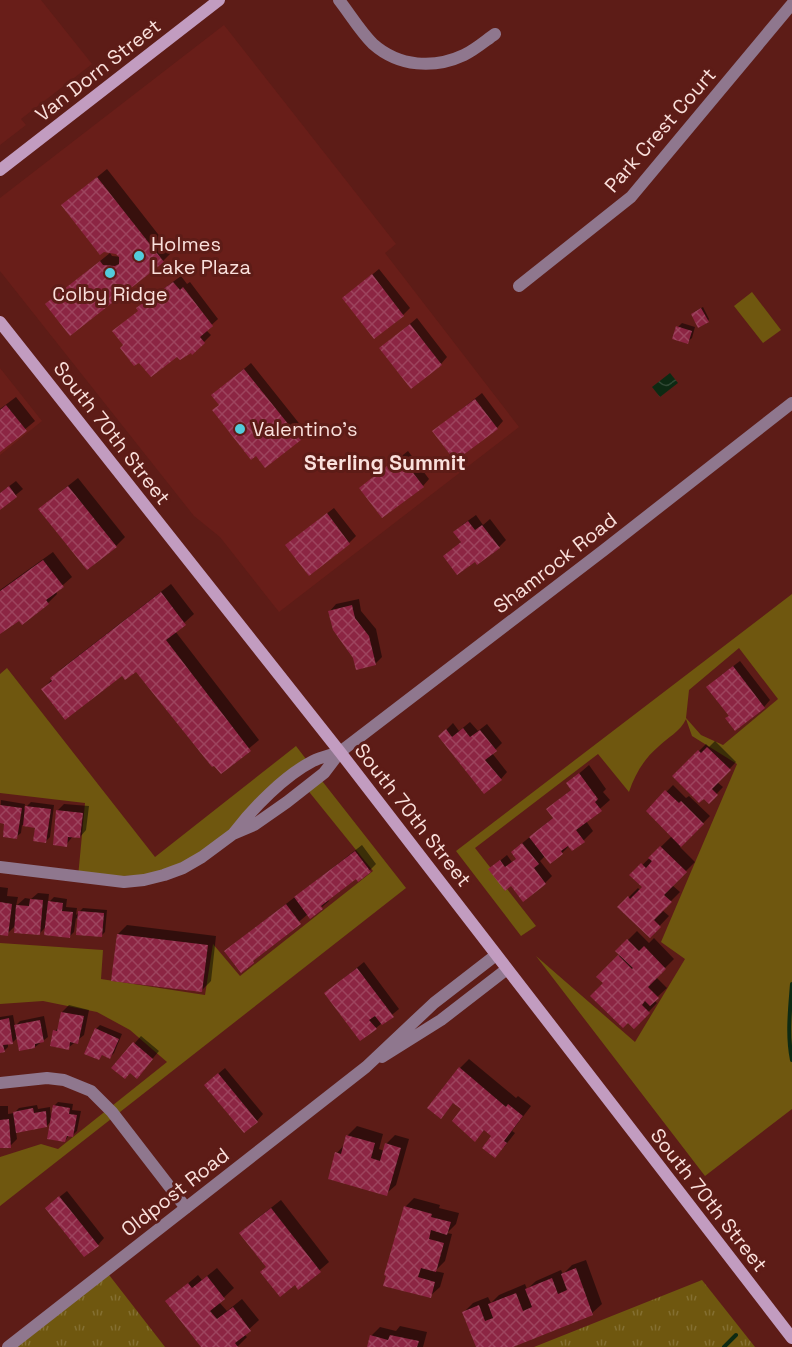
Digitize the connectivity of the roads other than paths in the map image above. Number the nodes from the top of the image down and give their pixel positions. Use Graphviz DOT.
graph roads {
  1 [pos="219,0"];
  2 [pos="339,0"];
  3 [pos="788,4"];
  4 [pos="495,34"];
  5 [pos="0,170"];
  6 [pos="519,286"];
  7 [pos="0,322"];
  8 [pos="792,403"];
  9 [pos="340,752"];
  10 [pos="233,834"];
  11 [pos="0,867"];
  12 [pos="496,955"];
  13 [pos="507,969"];
  14 [pos="366,1067"];
  15 [pos="0,1083"];
  16 [pos="186,1208"];
  17 [pos="791,1338"];
  18 [pos="8,1347"];
  1 -- 5 [label="main road, Van Dorn Street"];
  2 -- 4 [label="street"];
  3 -- 6 [label="street, Park Crest Court"];
  7 -- 9 [label="main road, South 70th Street"];
  8 -- 9 [label="street, Shamrock Road"];
  9 -- 10 [label="street, Shamrock Road"];
  9 -- 10 [label="street, Shamrock Road"];
  9 -- 12 [label="main road, South 70th Street"];
  10 -- 11 [label="street, Shamrock Road"];
  12 -- 13 [label="main road, South 70th Street"];
  12 -- 14 [label="street, Oldpost Road"];
  13 -- 14 [label="street, Oldpost Road"];
  13 -- 17 [label="main road, South 70th Street"];
  14 -- 16 [label="street, Oldpost Road"];
  15 -- 16 [label="street"];
  16 -- 18 [label="street, Oldpost Road"];
}
